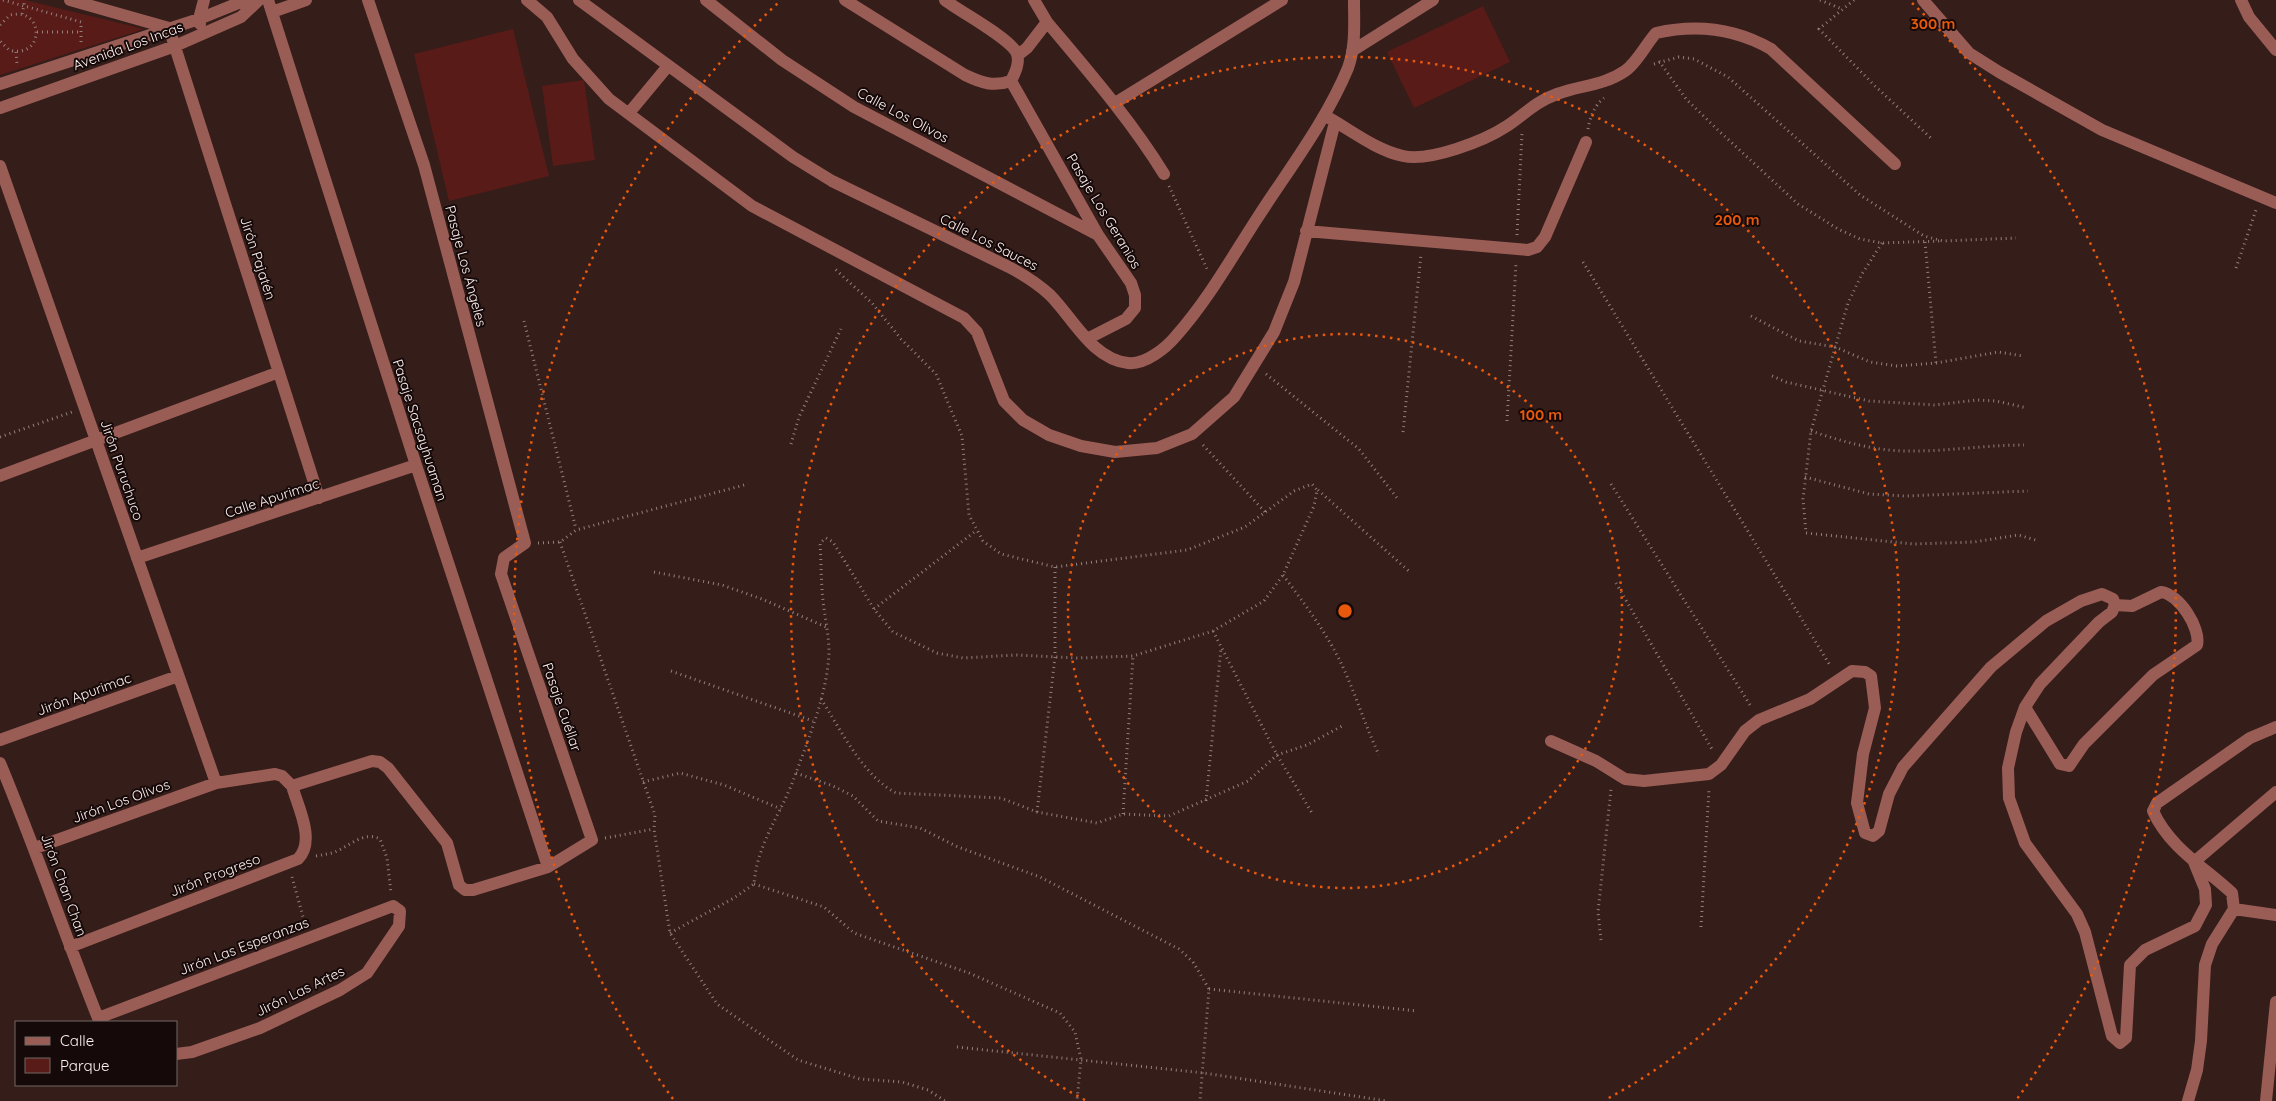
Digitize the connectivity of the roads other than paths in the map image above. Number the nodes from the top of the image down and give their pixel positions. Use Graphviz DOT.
graph roads {
  1 [pos="70,0"];
  2 [pos="204,0"];
  3 [pos="246,0"];
  4 [pos="259,0"];
  5 [pos="306,0"];
  6 [pos="368,0"];
  7 [pos="527,0"];
  8 [pos="579,0"];
  9 [pos="706,0"];
  10 [pos="845,0"];
  11 [pos="945,0"];
  12 [pos="1034,0"];
  13 [pos="1282,0"];
  14 [pos="1354,0"];
  15 [pos="1433,0"];
  16 [pos="1923,0"];
  17 [pos="2241,0"];
  18 [pos="270,6"];
  19 [pos="199,19"];
  20 [pos="1047,22"];
  21 [pos="169,28"];
  22 [pos="203,34"];
  23 [pos="175,46"];
  24 [pos="2276,50"];
  25 [pos="1352,51"];
  26 [pos="1018,55"];
  27 [pos="668,66"];
  28 [pos="1011,80"];
  29 [pos="0,84"];
  30 [pos="1115,103"];
  31 [pos="0,108"];
  32 [pos="629,113"];
  33 [pos="1330,119"];
  34 [pos="1586,142"];
  35 [pos="1895,164"];
  36 [pos="0,166"];
  37 [pos="1164,174"];
  38 [pos="2276,203"];
  39 [pos="1306,231"];
  40 [pos="1098,235"];
  41 [pos="1087,339"];
  42 [pos="279,372"];
  43 [pos="96,441"];
  44 [pos="416,465"];
  45 [pos="0,476"];
  46 [pos="319,498"];
  47 [pos="525,543"];
  48 [pos="137,558"];
  49 [pos="2115,605"];
  50 [pos="178,676"];
  51 [pos="2025,707"];
  52 [pos="2276,727"];
  53 [pos="0,740"];
  54 [pos="1551,742"];
  55 [pos="0,763"];
  56 [pos="216,783"];
  57 [pos="292,786"];
  58 [pos="2276,792"];
  59 [pos="35,848"];
  60 [pos="2194,862"];
  61 [pos="548,867"];
  62 [pos="397,909"];
  63 [pos="2234,909"];
  64 [pos="2276,915"];
  65 [pos="70,947"];
  66 [pos="2276,1002"];
  67 [pos="100,1020"];
  68 [pos="178,1054"];
  69 [pos="2188,1101"];
  70 [pos="2266,1101"];
  1 -- 21 [label="street"];
  2 -- 19 [label="street"];
  3 -- 19 [label="street, Avenida Los Incas"];
  4 -- 22 [label="street, Avenida Los Incas"];
  5 -- 18 [label="street"];
  6 -- 47 [label="street, Pasaje Los Ángeles"];
  7 -- 32 [label="street"];
  8 -- 27 [label="street, Calle Los Sauces"];
  9 -- 40 [label="street, Calle Los Olivos"];
  10 -- 28 [label="street"];
  11 -- 26 [label="street"];
  12 -- 20 [label="street"];
  13 -- 30 [label="street"];
  14 -- 25 [label="street"];
  15 -- 25 [label="street"];
  16 -- 38 [label="street"];
  17 -- 24 [label="street"];
  18 -- 44 [label="street, Pasaje Sacsayhuaman"];
  19 -- 21 [label="street, Avenida Los Incas"];
  19 -- 22 [label="street"];
  20 -- 26 [label="street"];
  20 -- 30 [label="street"];
  21 -- 23 [label="street, Jirón Pajatén"];
  21 -- 29 [label="street, Avenida Los Incas"];
  22 -- 23 [label="street, Avenida Los Incas"];
  23 -- 31 [label="street, Avenida Los Incas"];
  23 -- 42 [label="street, Jirón Pajatén"];
  25 -- 33 [label="street"];
  26 -- 28 [label="street"];
  27 -- 32 [label="street"];
  27 -- 41 [label="street, Calle Los Sauces"];
  28 -- 40 [label="street, Pasaje Los Geranios"];
  30 -- 37 [label="street"];
  32 -- 39 [label="street"];
  33 -- 35 [label="street"];
  33 -- 39 [label="street"];
  33 -- 41 [label="street, Calle Los Sauces"];
  34 -- 39 [label="street"];
  36 -- 43 [label="street, Jirón Puruchuco"];
  40 -- 41 [label="street, Pasaje Los Geranios"];
  42 -- 43 [label="street"];
  42 -- 46 [label="street, Jirón Pajatén"];
  43 -- 45 [label="street"];
  43 -- 48 [label="street, Jirón Puruchuco"];
  44 -- 46 [label="street, Calle Apurimac"];
  44 -- 61 [label="street, Pasaje Sacsayhuaman"];
  46 -- 48 [label="street, Calle Apurimac"];
  47 -- 61 [label="street, Pasaje Cuéllar"];
  48 -- 50 [label="street, Jirón Puruchuco"];
  49 -- 51 [label="street"];
  49 -- 51 [label="street"];
  49 -- 54 [label="street"];
  50 -- 53 [label="street, Jirón Apurimac"];
  50 -- 56 [label="street, Jirón Puruchuco"];
  51 -- 60 [label="street"];
  52 -- 60 [label="street"];
  55 -- 59 [label="street, Jirón Chan Chan"];
  56 -- 57 [label="street, Jirón Los Olivos"];
  56 -- 59 [label="street, Jirón Los Olivos"];
  57 -- 61 [label="street"];
  57 -- 65 [label="street, Jirón Progreso"];
  58 -- 60 [label="street"];
  59 -- 65 [label="street, Jirón Chan Chan"];
  60 -- 63 [label="street"];
  62 -- 67 [label="street, Jirón Las Esperanzas"];
  62 -- 68 [label="street, Jirón Las Artes"];
  63 -- 64 [label="street"];
  63 -- 69 [label="street"];
  65 -- 67 [label="street, Jirón Chan Chan"];
  66 -- 70 [label="street"];
}
